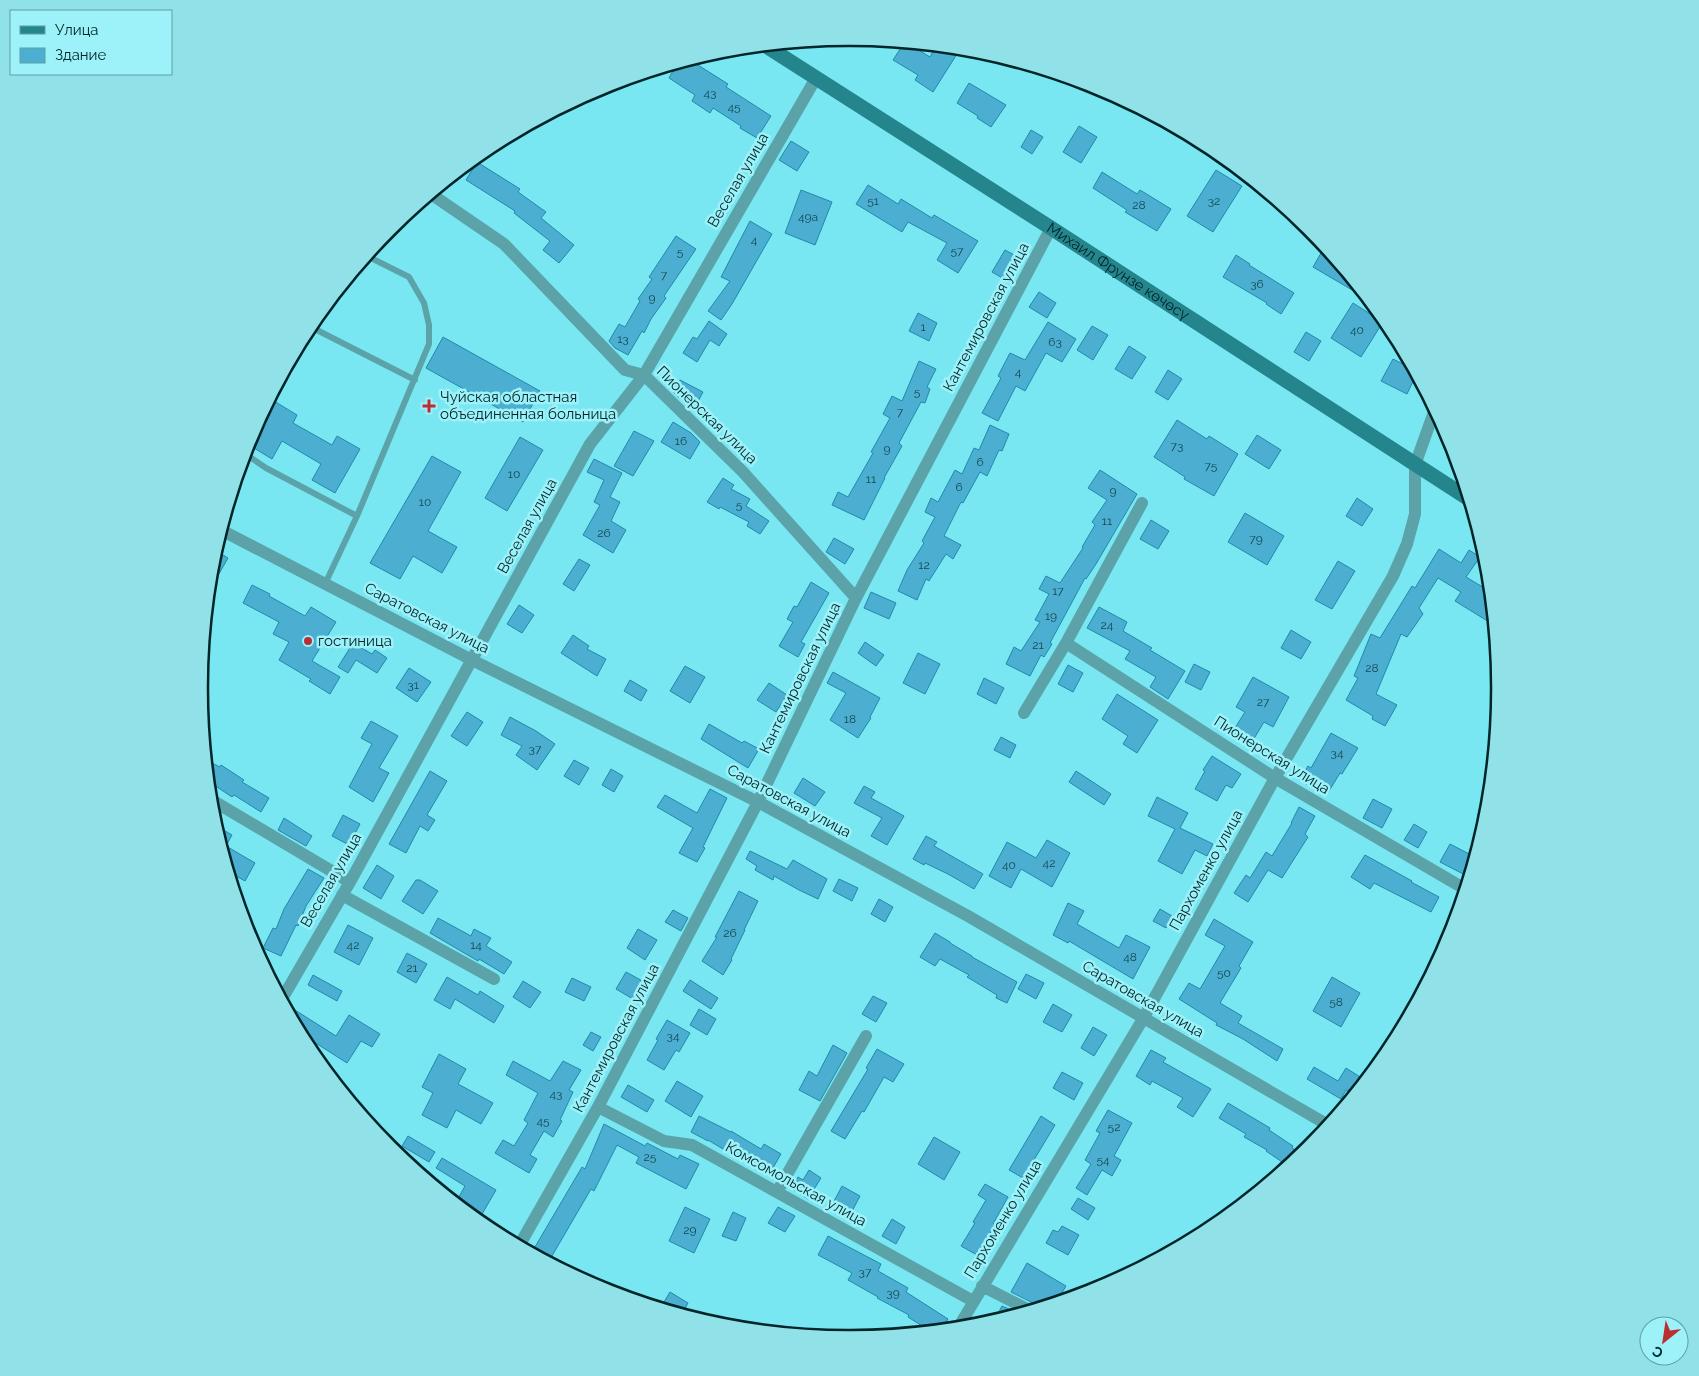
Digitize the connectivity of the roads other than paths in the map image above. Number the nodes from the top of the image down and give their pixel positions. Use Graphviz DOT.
graph roads {
  1 [pos="774,51"];
  2 [pos="816,78"];
  3 [pos="436,198"];
  4 [pos="1051,228"];
  5 [pos="373,259"];
  6 [pos="317,330"];
  7 [pos="644,375"];
  8 [pos="415,380"];
  9 [pos="1432,419"];
  10 [pos="251,458"];
  11 [pos="1416,465"];
  12 [pos="1460,494"];
  13 [pos="1142,503"];
  14 [pos="357,516"];
  15 [pos="227,533"];
  16 [pos="324,584"];
  17 [pos="856,598"];
  18 [pos="1066,643"];
  19 [pos="472,660"];
  20 [pos="1024,713"];
  21 [pos="1276,778"];
  22 [pos="758,802"];
  23 [pos="218,803"];
  24 [pos="350,882"];
  25 [pos="1459,886"];
  26 [pos="342,895"];
  27 [pos="494,979"];
  28 [pos="285,993"];
  29 [pos="1142,1018"];
  30 [pos="866,1036"];
  31 [pos="598,1107"];
  32 [pos="1322,1122"];
  33 [pos="777,1192"];
  34 [pos="523,1240"];
  35 [pos="982,1286"];
  36 [pos="973,1301"];
  37 [pos="1022,1306"];
  38 [pos="963,1319"];
  1 -- 2 [label="main road, Михаил Фрунзе көчөсү"];
  2 -- 4 [label="main road, Михаил Фрунзе көчөсү"];
  2 -- 7 [label="street, Веселая улица"];
  3 -- 7 [label="street, Пионерская улица"];
  4 -- 11 [label="main road, Михаил Фрунзе көчөсү"];
  4 -- 17 [label="street, Кантемировская улица"];
  5 -- 8 [label="lane"];
  6 -- 8 [label="lane"];
  7 -- 17 [label="street, Пионерская улица"];
  7 -- 19 [label="street, Веселая улица"];
  8 -- 14 [label="lane"];
  9 -- 11 [label="street, Пархоменко улица"];
  10 -- 14 [label="lane"];
  11 -- 12 [label="main road, Михаил Фрунзе көчөсү"];
  11 -- 21 [label="street, Пархоменко улица"];
  13 -- 18 [label="street"];
  14 -- 16 [label="lane"];
  15 -- 16 [label="street, Саратовская улица"];
  16 -- 19 [label="street, Саратовская улица"];
  17 -- 22 [label="street, Кантемировская улица"];
  18 -- 20 [label="street"];
  18 -- 21 [label="street, Пионерская улица"];
  19 -- 22 [label="street, Саратовская улица"];
  19 -- 24 [label="street, Веселая улица"];
  21 -- 25 [label="street, Пионерская улица"];
  21 -- 29 [label="street, Пархоменко улица"];
  22 -- 29 [label="street, Саратовская улица"];
  22 -- 31 [label="street, Кантемировская улица"];
  23 -- 24 [label="street"];
  24 -- 26 [label="street, Веселая улица"];
  26 -- 27 [label="street"];
  26 -- 28 [label="street, Веселая улица"];
  29 -- 32 [label="street, Саратовская улица"];
  29 -- 35 [label="street, Пархоменко улица"];
  30 -- 33 [label="street"];
  31 -- 33 [label="street, Комсомольская улица"];
  31 -- 34 [label="street, Кантемировская улица"];
  33 -- 36 [label="street, Комсомольская улица"];
  35 -- 36 [label="street, Пархоменко улица"];
  35 -- 37 [label="street"];
  36 -- 38 [label="street, Пархоменко улица"];
}
